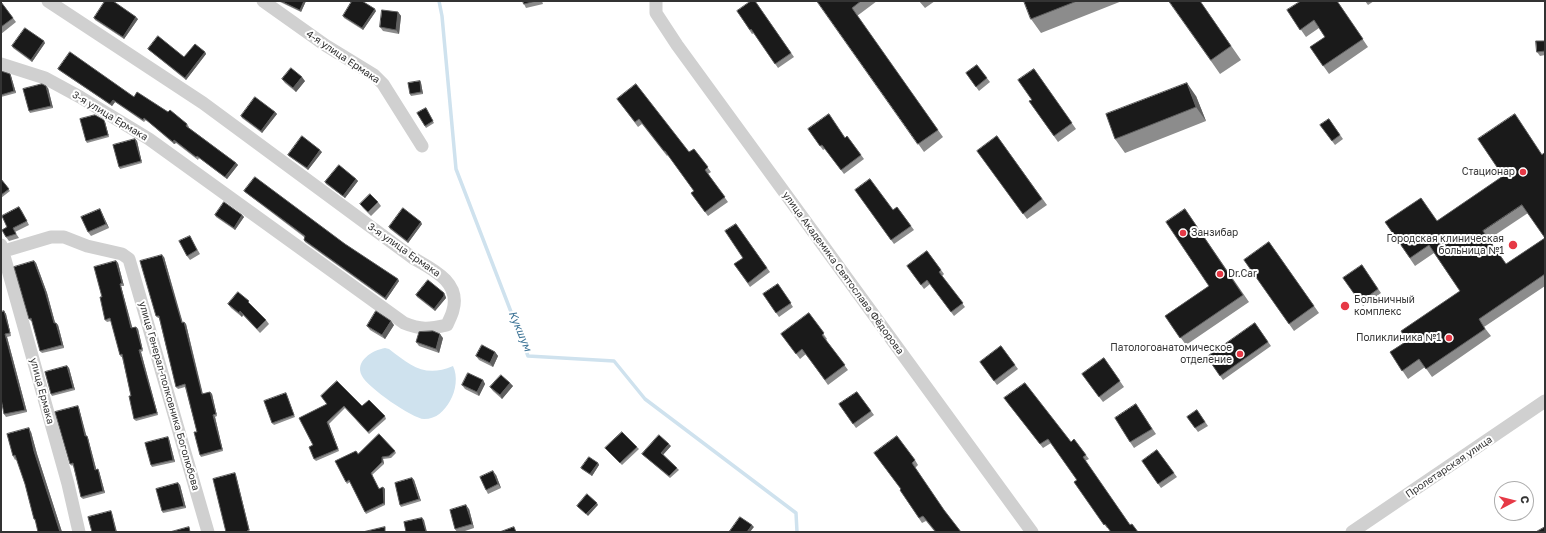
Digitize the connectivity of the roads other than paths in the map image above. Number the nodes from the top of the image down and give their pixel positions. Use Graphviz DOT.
graph roads {
  1 [pos="48,1"];
  2 [pos="263,1"];
  3 [pos="656,7"];
  4 [pos="1,64"];
  5 [pos="422,146"];
  6 [pos="2,248"];
  7 [pos="1545,401"];
  8 [pos="79,532"];
  9 [pos="208,532"];
  10 [pos="1032,532"];
  11 [pos="1352,532"];
  1 -- 4 [label="street, 3-я улица Ермака"];
  2 -- 5 [label="street, 4-я улица Ермака"];
  3 -- 10 [label="street, улица Академика Святослава Фёдорова"];
  6 -- 8 [label="street, улица Ермака"];
  6 -- 9 [label="street, улица Генерал-полковника Боголюбова"];
  7 -- 11 [label="street, Пролетарская улица"];
}
